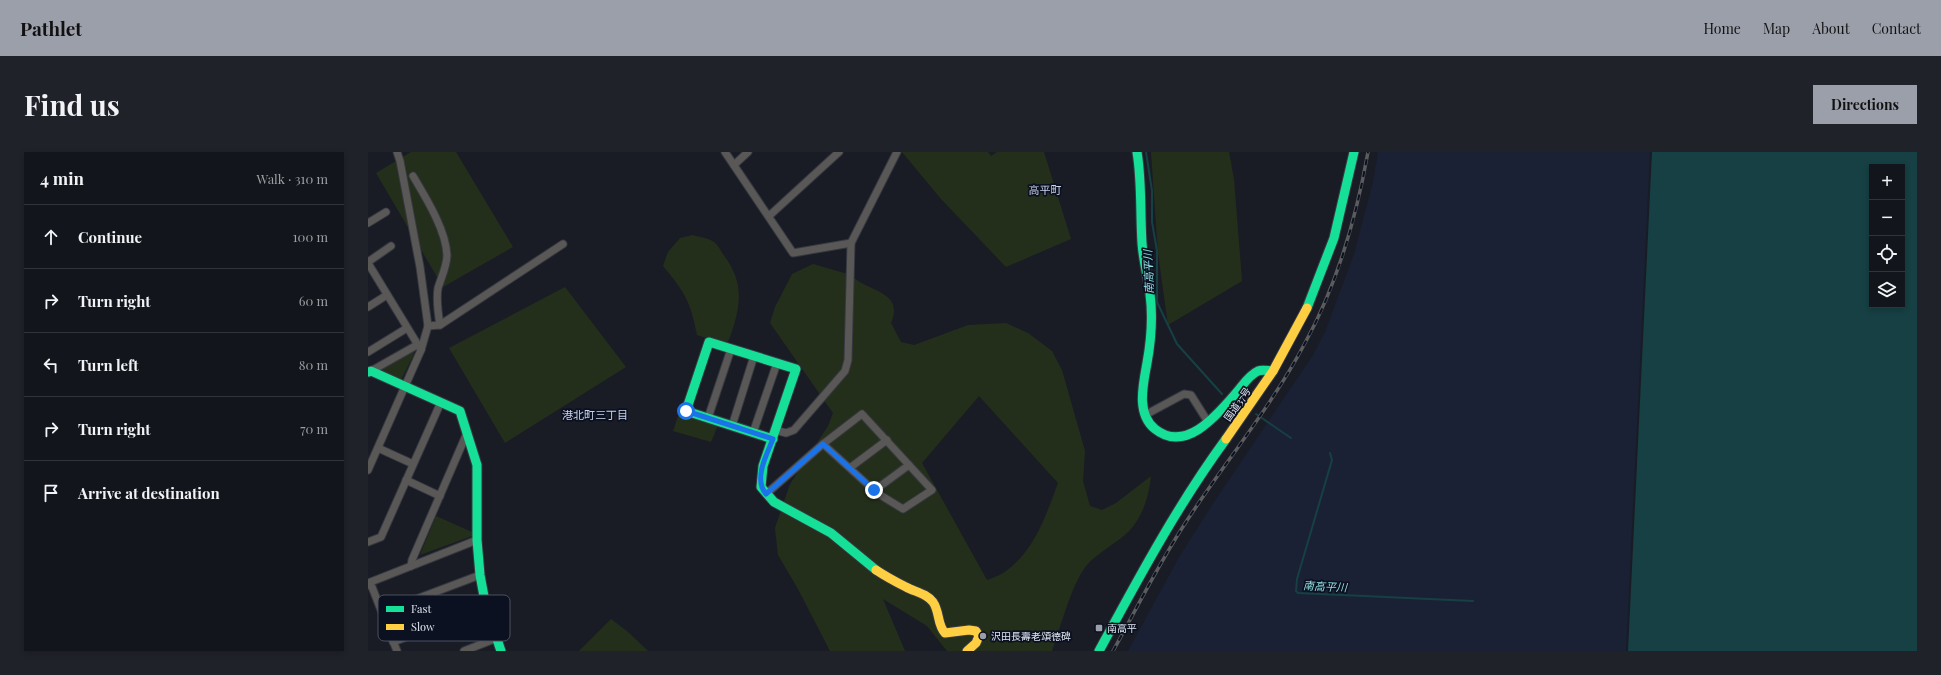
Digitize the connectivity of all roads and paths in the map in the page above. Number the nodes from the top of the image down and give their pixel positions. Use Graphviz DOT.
graph roads {
  1 [pos="396,152"];
  2 [pos="725,152"];
  3 [pos="748,152"];
  4 [pos="839,152"];
  5 [pos="897,152"];
  6 [pos="1137,152"];
  7 [pos="1354,152"];
  8 [pos="734,165"];
  9 [pos="414,176"];
  10 [pos="386,212"];
  11 [pos="769,216"];
  12 [pos="368,223"];
  13 [pos="851,243"];
  14 [pos="563,244"];
  15 [pos="391,246"];
  16 [pos="368,262"];
  17 [pos="387,295"];
  18 [pos="368,307"];
  19 [pos="440,325"];
  20 [pos="428,326"];
  21 [pos="407,328"];
  22 [pos="419,347"];
  23 [pos="731,349"];
  24 [pos="368,352"];
  25 [pos="754,356"];
  26 [pos="777,363"];
  27 [pos="1273,371"];
  28 [pos="369,372"];
  29 [pos="406,386"];
  30 [pos="441,402"];
  31 [pos="1145,415"];
  32 [pos="708,418"];
  33 [pos="1208,422"];
  34 [pos="732,426"];
  35 [pos="467,433"];
  36 [pos="753,433"];
  37 [pos="774,435"];
  38 [pos="887,440"];
  39 [pos="823,444"];
  40 [pos="378,448"];
  41 [pos="413,464"];
  42 [pos="910,465"];
  43 [pos="851,467"];
  44 [pos="368,470"];
  45 [pos="406,480"];
  46 [pos="874,490"];
  47 [pos="766,494"];
  48 [pos="440,496"];
  49 [pos="477,540"];
  50 [pos="368,542"];
  51 [pos="411,566"];
  52 [pos="480,575"];
  53 [pos="368,583"];
  54 [pos="427,595"];
  55 [pos="484,595"];
  56 [pos="378,602"];
  57 [pos="489,641"];
  58 [pos="498,641"];
  59 [pos="394,642"];
  60 [pos="397,651"];
  61 [pos="464,651"];
  62 [pos="501,651"];
  63 [pos="967,651"];
  64 [pos="1099,651"];
  1 -- 20 [label="street"];
  2 -- 8 [label="street"];
  3 -- 8 [label="street"];
  4 -- 11 [label="street"];
  5 -- 13 [label="street"];
  6 -- 31 [label="main road"];
  7 -- 27 [label="main road, 国道37号"];
  8 -- 11 [label="street"];
  9 -- 19 [label="street"];
  10 -- 12 [label="street"];
  11 -- 13 [label="street"];
  13 -- 37 [label="street"];
  14 -- 19 [label="street"];
  15 -- 16 [label="street"];
  16 -- 17 [label="street"];
  17 -- 18 [label="street"];
  17 -- 21 [label="street"];
  19 -- 20 [label="street"];
  20 -- 22 [label="street"];
  21 -- 22 [label="street"];
  21 -- 24 [label="street"];
  22 -- 28 [label="street"];
  22 -- 29 [label="street"];
  23 -- 25 [label="main road"];
  23 -- 32 [label="street"];
  23 -- 32 [label="main road"];
  25 -- 26 [label="main road"];
  25 -- 34 [label="street"];
  26 -- 36 [label="street"];
  26 -- 37 [label="main road"];
  27 -- 33 [label="main road"];
  27 -- 64 [label="main road, 国道37号"];
  28 -- 29 [label="main road"];
  29 -- 30 [label="main road"];
  29 -- 40 [label="street"];
  30 -- 35 [label="main road"];
  30 -- 41 [label="street"];
  31 -- 33 [label="main road"];
  31 -- 33 [label="street"];
  32 -- 34 [label="main road"];
  34 -- 36 [label="main road"];
  35 -- 48 [label="street"];
  35 -- 49 [label="main road"];
  36 -- 37 [label="main road"];
  37 -- 47 [label="main road"];
  38 -- 39 [label="street"];
  38 -- 42 [label="street"];
  38 -- 43 [label="street"];
  39 -- 43 [label="street"];
  39 -- 47 [label="street"];
  40 -- 41 [label="street"];
  40 -- 44 [label="street"];
  41 -- 45 [label="street"];
  42 -- 46 [label="street"];
  42 -- 46 [label="street"];
  43 -- 46 [label="street"];
  45 -- 48 [label="street"];
  45 -- 50 [label="street"];
  47 -- 63 [label="main road"];
  48 -- 51 [label="street"];
  49 -- 51 [label="street"];
  49 -- 52 [label="main road"];
  51 -- 53 [label="street"];
  52 -- 54 [label="street"];
  52 -- 55 [label="main road"];
  53 -- 56 [label="street"];
  57 -- 61 [label="street"];
  58 -- 62 [label="main road"];
  59 -- 60 [label="street"];
}
